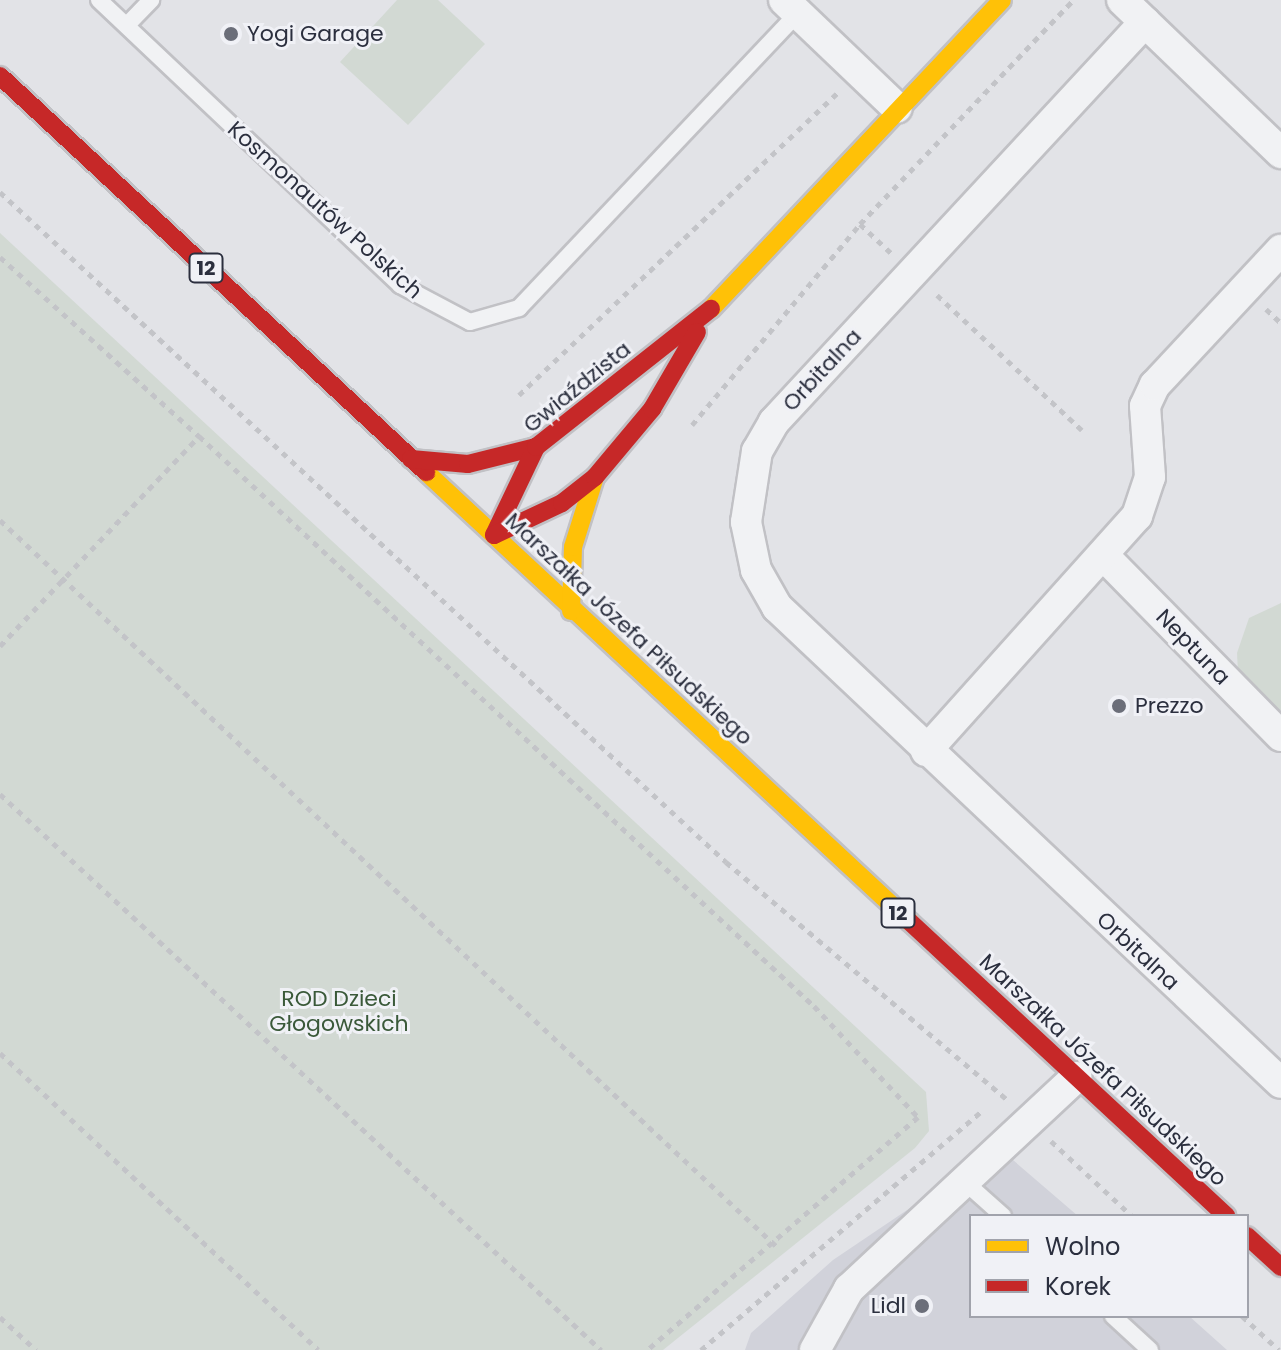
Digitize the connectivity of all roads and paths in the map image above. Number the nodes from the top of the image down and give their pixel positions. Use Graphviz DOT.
graph roads {
  1 [pos="99,0"];
  2 [pos="151,0"];
  3 [pos="1002,0"];
  4 [pos="1073,0"];
  5 [pos="1122,0"];
  6 [pos="791,6"];
  7 [pos="1145,22"];
  8 [pos="127,25"];
  9 [pos="859,71"];
  10 [pos="0,76"];
  11 [pos="897,108"];
  12 [pos="1281,153"];
  13 [pos="0,192"];
  14 [pos="860,224"];
  15 [pos="1281,250"];
  16 [pos="0,257"];
  17 [pos="912,272"];
  18 [pos="708,312"];
  19 [pos="519,395"];
  20 [pos="689,428"];
  21 [pos="1082,430"];
  22 [pos="199,436"];
  23 [pos="536,447"];
  24 [pos="411,459"];
  25 [pos="595,477"];
  26 [pos="0,520"];
  27 [pos="494,535"];
  28 [pos="1105,557"];
  29 [pos="65,579"];
  30 [pos="571,611"];
  31 [pos="0,646"];
  32 [pos="1281,736"];
  33 [pos="926,751"];
  34 [pos="0,794"];
  35 [pos="0,1053"];
  36 [pos="965,1062"];
  37 [pos="1076,1077"];
  38 [pos="1281,1083"];
  39 [pos="981,1112"];
  40 [pos="965,1182"];
  41 [pos="1001,1214"];
  42 [pos="1224,1214"];
  43 [pos="1249,1238"];
  44 [pos="776,1246"];
  45 [pos="1281,1267"];
  46 [pos="0,1317"];
  47 [pos="1115,1318"];
  48 [pos="1244,1318"];
  49 [pos="36,1350"];
  50 [pos="318,1350"];
  51 [pos="601,1350"];
  52 [pos="647,1350"];
  53 [pos="701,1350"];
  54 [pos="815,1350"];
  55 [pos="1150,1350"];
  56 [pos="1279,1350"];
  1 -- 8 [label="lane, Kosmonautów Polskich"];
  2 -- 8 [label="lane"];
  3 -- 11 [label="main road, Gwiaździsta"];
  4 -- 14 [label="path"];
  5 -- 7 [label="street"];
  6 -- 8 [label="lane, Kosmonautów Polskich"];
  6 -- 9 [label="street, Kosmonautów Polskich"];
  7 -- 12 [label="street"];
  7 -- 17 [label="street, Orbitalna"];
  9 -- 11 [label="street, Kosmonautów Polskich"];
  9 -- 19 [label="path"];
  10 -- 24 [label="main road, Marszałka Józefa Piłsudskiego / 12"];
  11 -- 18 [label="main road, Gwiaździsta"];
  13 -- 36 [label="path"];
  14 -- 17 [label="path"];
  14 -- 20 [label="path"];
  15 -- 28 [label="street"];
  16 -- 22 [label="path"];
  17 -- 21 [label="path"];
  17 -- 33 [label="street, Orbitalna"];
  18 -- 23 [label="main road, Gwiaździsta"];
  18 -- 25 [label="main road, Gwiaździsta"];
  22 -- 29 [label="path"];
  22 -- 44 [label="path"];
  23 -- 24 [label="main road"];
  23 -- 27 [label="main road, Gwiaździsta"];
  24 -- 27 [label="main road, Marszałka Józefa Piłsudskiego / 12"];
  25 -- 27 [label="main road, Gwiaździsta"];
  25 -- 30 [label="main road"];
  26 -- 29 [label="path"];
  27 -- 30 [label="main road, Marszałka Józefa Piłsudskiego / 12"];
  28 -- 32 [label="street, Neptuna"];
  28 -- 33 [label="street"];
  29 -- 31 [label="path"];
  29 -- 44 [label="path"];
  30 -- 37 [label="main road, Marszałka Józefa Piłsudskiego / 12"];
  33 -- 38 [label="street, Orbitalna"];
  34 -- 51 [label="path"];
  35 -- 50 [label="path"];
  37 -- 40 [label="street"];
  37 -- 42 [label="main road, Marszałka Józefa Piłsudskiego / 12"];
  39 -- 53 [label="path"];
  40 -- 41 [label="lane"];
  40 -- 54 [label="street"];
  43 -- 45 [label="main road"];
  44 -- 52 [label="path"];
  46 -- 49 [label="path"];
  47 -- 55 [label="lane"];
  48 -- 56 [label="path"];
}
